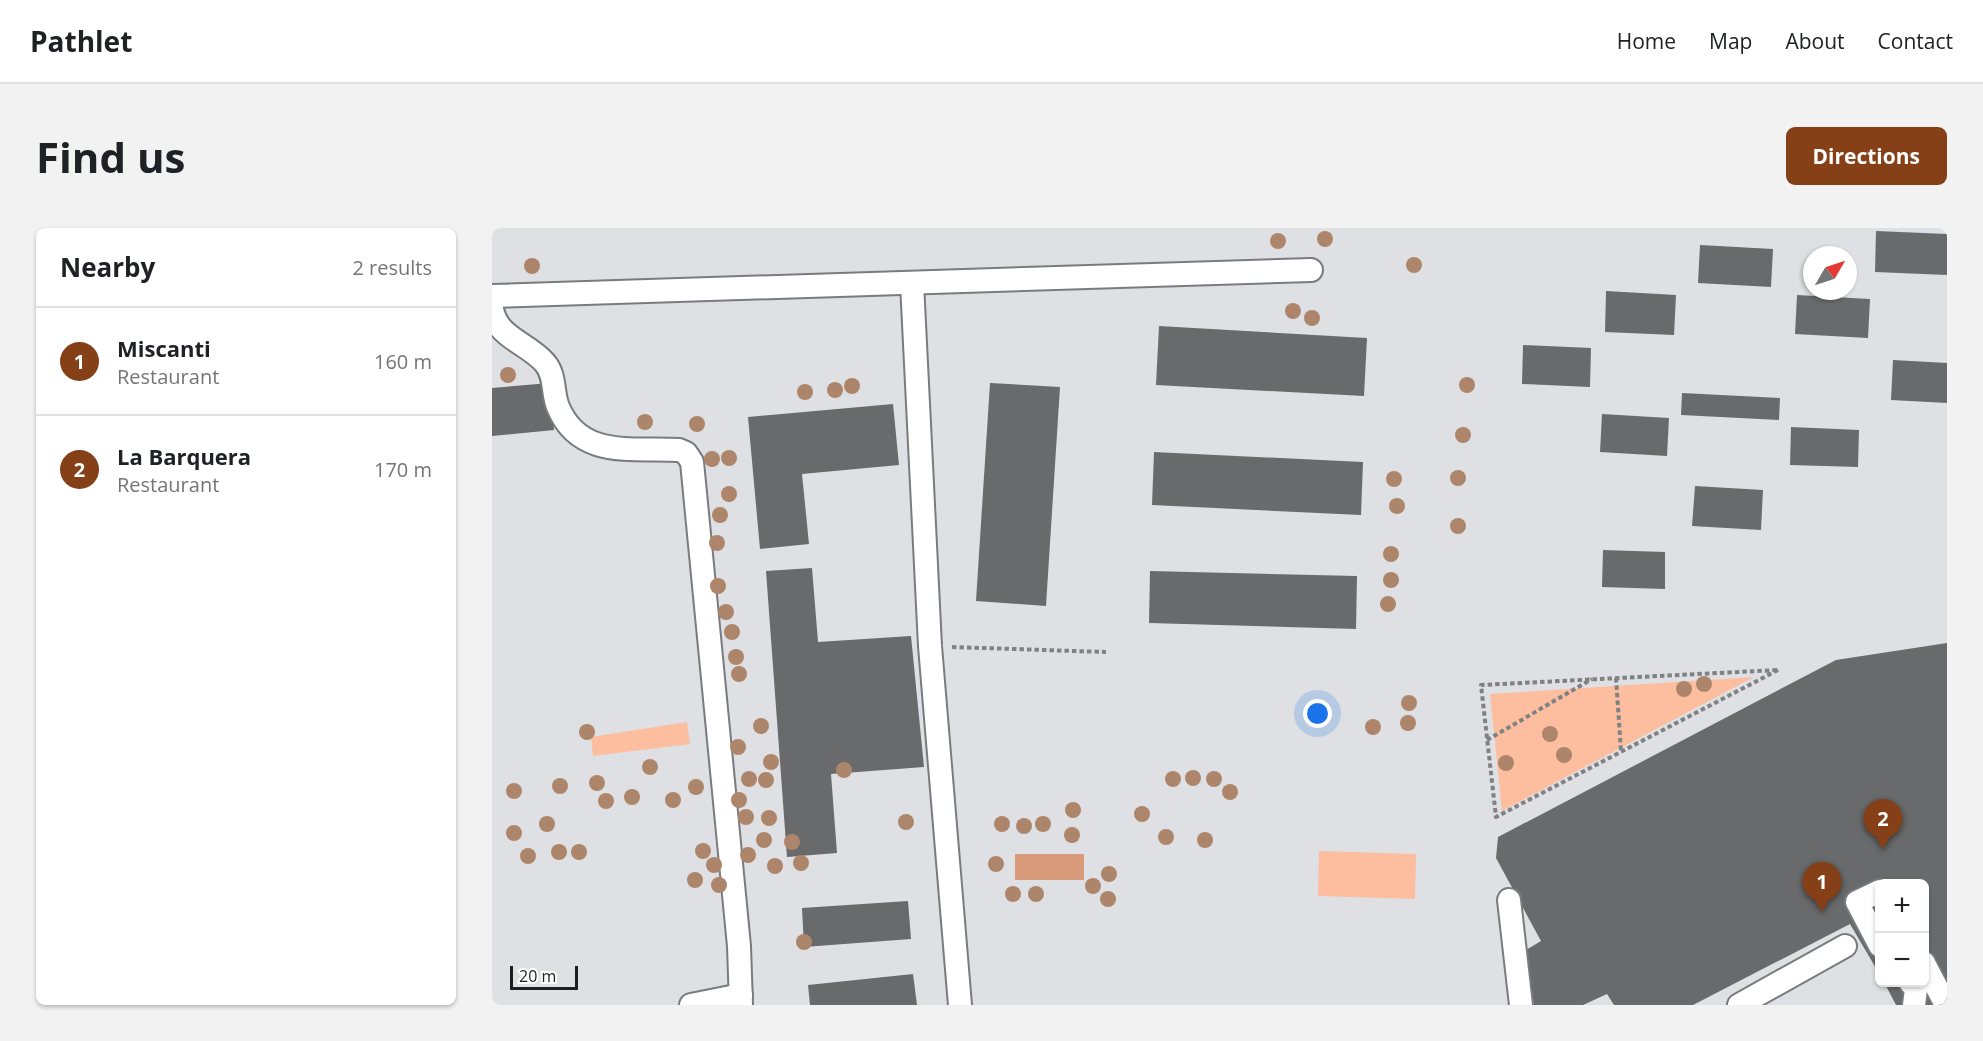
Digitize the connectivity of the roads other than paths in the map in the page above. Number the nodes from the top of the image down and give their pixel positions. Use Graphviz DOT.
graph roads {
  1 [pos="1311,270"];
  2 [pos="912,283"];
  3 [pos="492,296"];
  4 [pos="492,309"];
  5 [pos="1875,893"];
  6 [pos="1509,900"];
  7 [pos="1875,936"];
  8 [pos="1845,946"];
  9 [pos="1929,973"];
  10 [pos="1915,987"];
  11 [pos="741,1000"];
  12 [pos="690,1005"];
  13 [pos="960,1005"];
  14 [pos="1521,1005"];
  15 [pos="1739,1005"];
  16 [pos="1914,1005"];
  17 [pos="1946,1005"];
  1 -- 2 [label="lane"];
  2 -- 3 [label="lane"];
  2 -- 13 [label="lane"];
  4 -- 11 [label="lane"];
  5 -- 7 [label="lane"];
  6 -- 14 [label="lane"];
  8 -- 15 [label="lane"];
  9 -- 17 [label="lane"];
  10 -- 16 [label="lane"];
  11 -- 12 [label="lane"];
}
